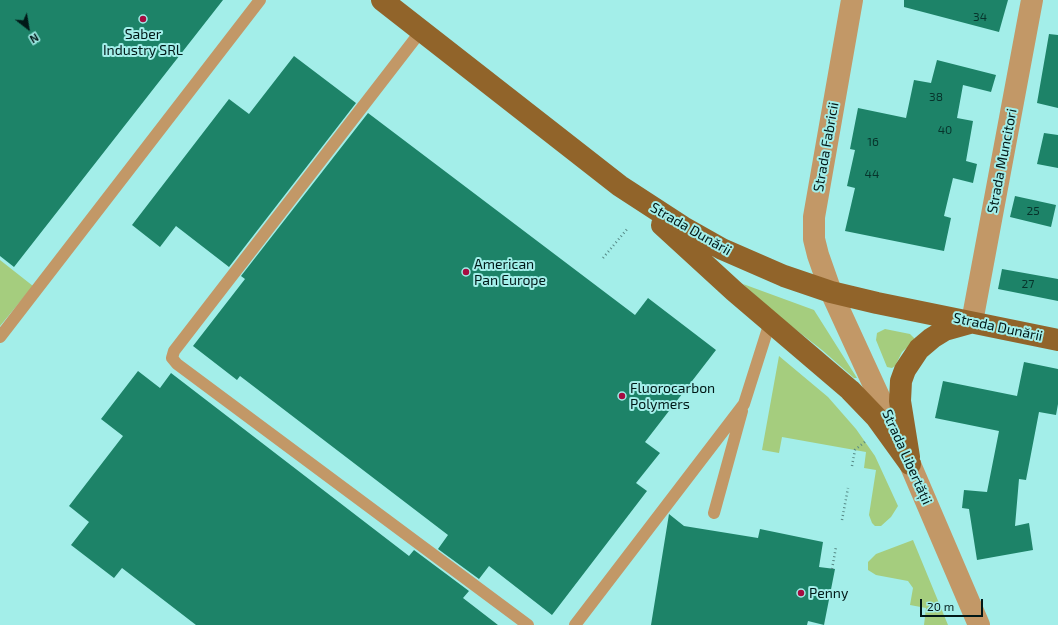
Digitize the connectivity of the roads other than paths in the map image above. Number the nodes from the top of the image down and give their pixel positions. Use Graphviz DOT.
graph roads {
  1 [pos="260,0"];
  2 [pos="382,0"];
  3 [pos="852,0"];
  4 [pos="1032,0"];
  5 [pos="421,31"];
  6 [pos="620,186"];
  7 [pos="831,292"];
  8 [pos="770,322"];
  9 [pos="972,322"];
  10 [pos="0,338"];
  11 [pos="1058,340"];
  12 [pos="744,404"];
  13 [pos="910,464"];
  14 [pos="714,513"];
  15 [pos="528,625"];
  16 [pos="575,625"];
  17 [pos="979,625"];
  1 -- 10 [label="lane"];
  2 -- 5 [label="main road, Strada Dunării"];
  3 -- 7 [label="street, Strada Fabricii"];
  4 -- 9 [label="street, Strada Muncitori"];
  5 -- 6 [label="main road, Strada Dunării"];
  5 -- 15 [label="lane"];
  6 -- 7 [label="main road, Strada Dunării"];
  6 -- 8 [label="main road"];
  7 -- 9 [label="main road, Strada Dunării"];
  7 -- 13 [label="street, Strada Libertății"];
  8 -- 12 [label="lane"];
  8 -- 13 [label="main road"];
  9 -- 11 [label="main road, Strada Dunării"];
  9 -- 13 [label="main road"];
  12 -- 14 [label="lane"];
  12 -- 16 [label="lane"];
  13 -- 17 [label="street, Strada Libertății"];
}
